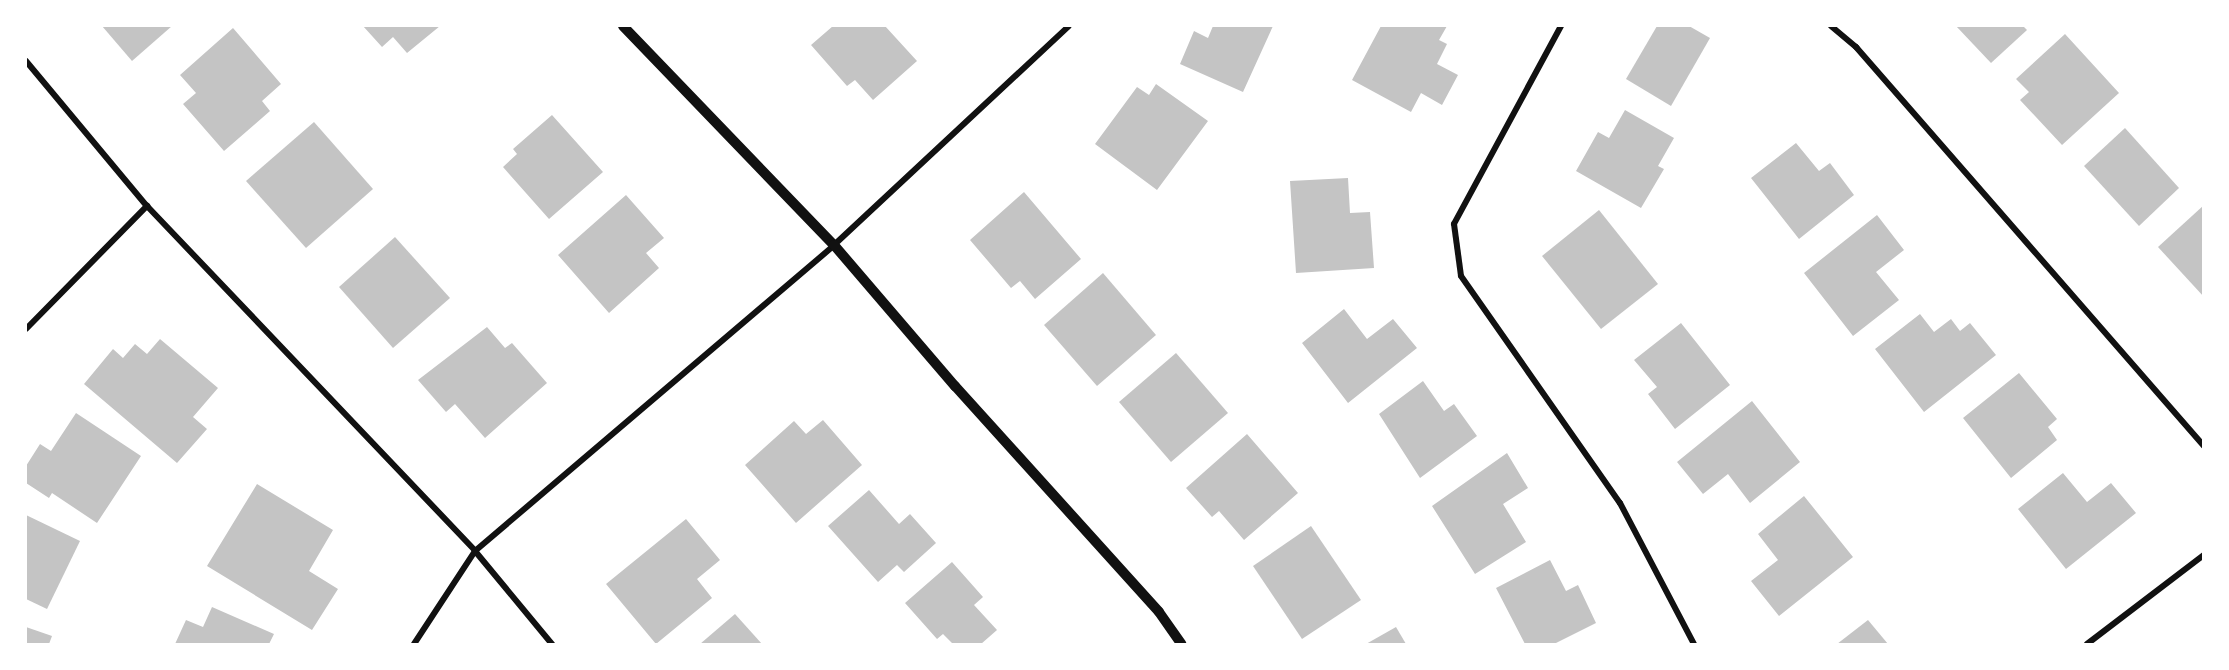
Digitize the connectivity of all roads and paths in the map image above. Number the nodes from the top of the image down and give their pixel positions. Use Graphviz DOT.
graph roads {
  1 [pos="623,26"];
  2 [pos="1069,26"];
  3 [pos="1561,26"];
  4 [pos="1831,26"];
  5 [pos="26,61"];
  6 [pos="147,206"];
  7 [pos="834,245"];
  8 [pos="26,329"];
  9 [pos="2204,446"];
  10 [pos="475,551"];
  11 [pos="2204,555"];
  12 [pos="414,645"];
  13 [pos="552,645"];
  14 [pos="1181,645"];
  15 [pos="1695,645"];
  16 [pos="2087,645"];
  1 -- 7 [label="street"];
  2 -- 7 [label="street"];
  3 -- 15 [label="street"];
  4 -- 9 [label="street"];
  5 -- 6 [label="street"];
  6 -- 8 [label="street"];
  6 -- 10 [label="street"];
  7 -- 10 [label="street"];
  7 -- 14 [label="street"];
  10 -- 12 [label="street"];
  10 -- 13 [label="street"];
  11 -- 16 [label="street"];
}
